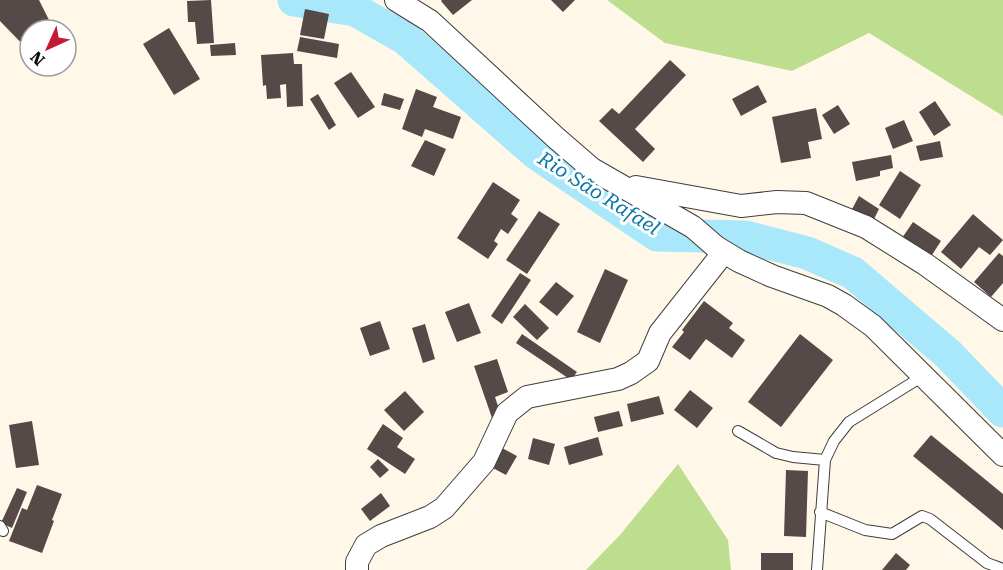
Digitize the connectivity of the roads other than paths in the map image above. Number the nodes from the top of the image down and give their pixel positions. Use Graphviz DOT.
graph roads {
  1 [pos="396,0"];
  2 [pos="620,184"];
  3 [pos="720,249"];
  4 [pos="1003,320"];
  5 [pos="923,376"];
  6 [pos="738,431"];
  7 [pos="1003,455"];
  8 [pos="825,460"];
  9 [pos="820,512"];
  10 [pos="1003,569"];
  11 [pos="357,570"];
  12 [pos="817,570"];
  1 -- 2 [label="street"];
  2 -- 3 [label="street"];
  2 -- 4 [label="street"];
  3 -- 5 [label="street"];
  3 -- 11 [label="street"];
  5 -- 7 [label="street"];
  5 -- 8 [label="lane"];
  6 -- 8 [label="lane"];
  8 -- 9 [label="lane"];
  9 -- 10 [label="lane"];
  9 -- 12 [label="lane"];
}
